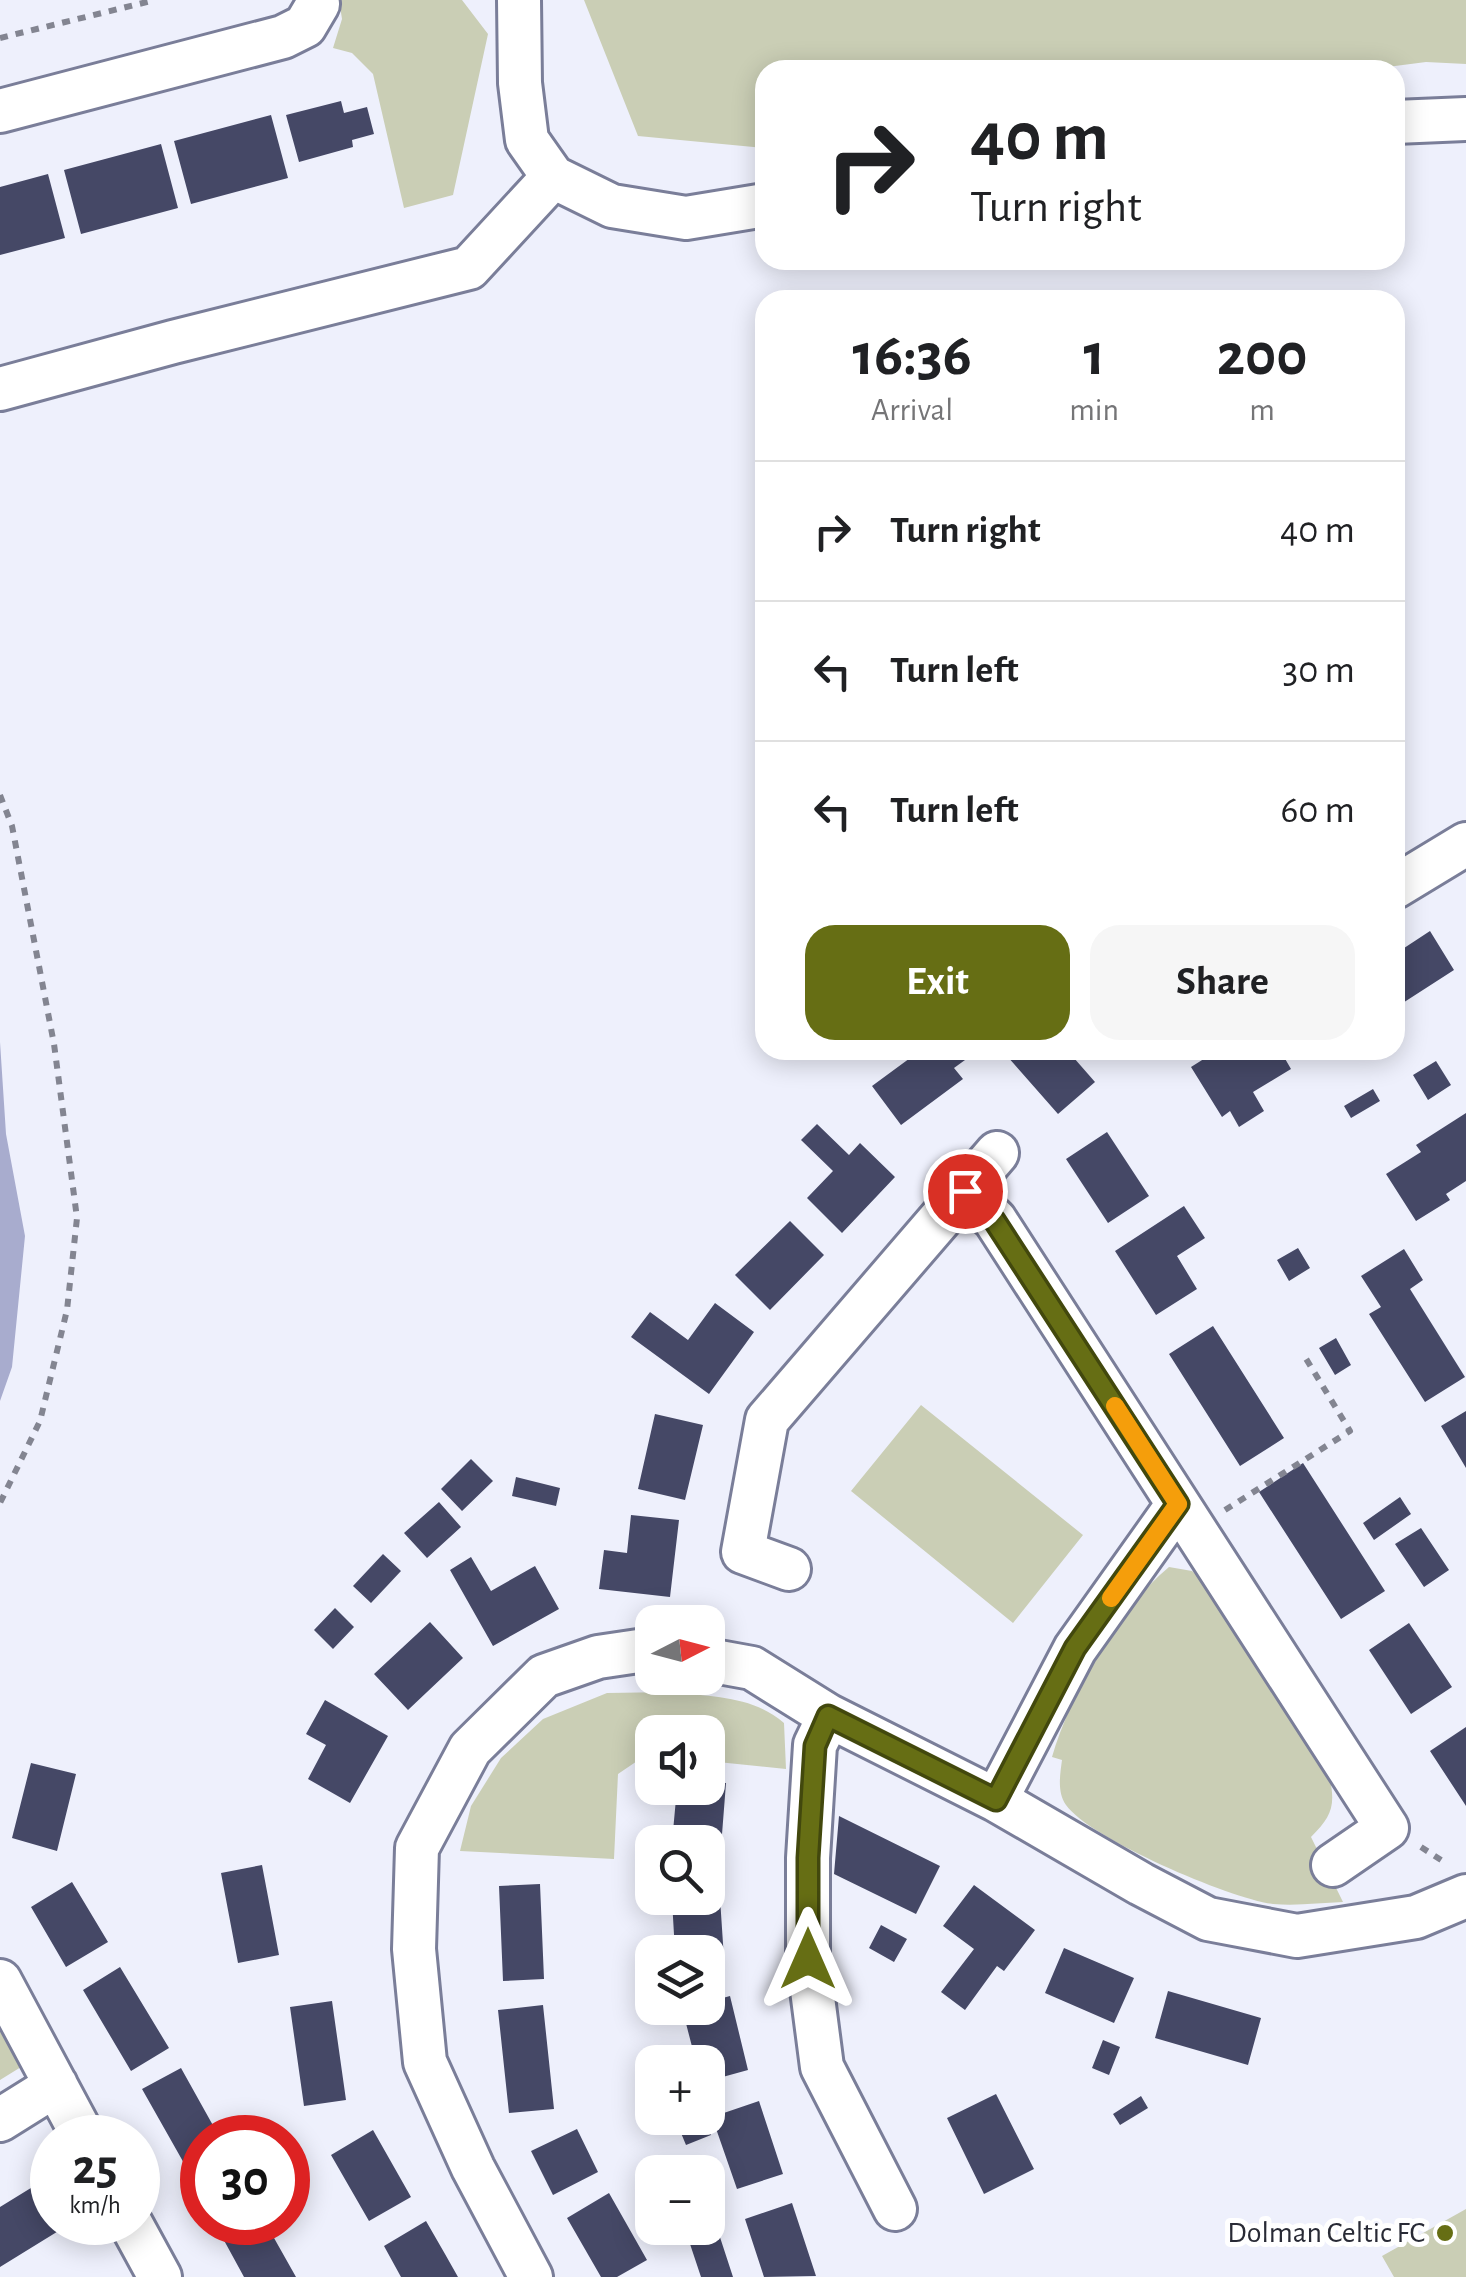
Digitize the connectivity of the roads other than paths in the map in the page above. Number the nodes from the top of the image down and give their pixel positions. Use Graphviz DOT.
graph roads {
  1 [pos="317,0"];
  2 [pos="519,0"];
  3 [pos="0,112"];
  4 [pos="1466,120"];
  5 [pos="1405,122"];
  6 [pos="553,177"];
  7 [pos="755,207"];
  8 [pos="0,389"];
  9 [pos="1465,848"];
  10 [pos="1405,882"];
  11 [pos="997,1153"];
  12 [pos="965,1191"];
  13 [pos="1187,1517"];
  14 [pos="789,1569"];
  15 [pos="635,1652"];
  16 [pos="725,1663"];
  17 [pos="828,1716"];
  18 [pos="996,1800"];
  19 [pos="1333,1865"];
  20 [pos="1457,1881"];
  21 [pos="0,1981"];
  22 [pos="56,2085"];
  23 [pos="72,2115"];
  24 [pos="0,2120"];
  25 [pos="896,2209"];
  26 [pos="143,2245"];
  27 [pos="160,2277"];
  28 [pos="530,2277"];
  1 -- 3 [label="street"];
  2 -- 6 [label="street"];
  4 -- 5 [label="street"];
  6 -- 7 [label="street"];
  6 -- 8 [label="street"];
  9 -- 10 [label="street"];
  11 -- 12 [label="street"];
  12 -- 13 [label="street"];
  12 -- 14 [label="street"];
  13 -- 18 [label="street"];
  13 -- 19 [label="street"];
  15 -- 28 [label="street"];
  16 -- 17 [label="street"];
  17 -- 18 [label="street"];
  17 -- 25 [label="street"];
  18 -- 20 [label="street"];
  21 -- 22 [label="street"];
  22 -- 23 [label="street"];
  22 -- 24 [label="street"];
  26 -- 27 [label="street"];
}
